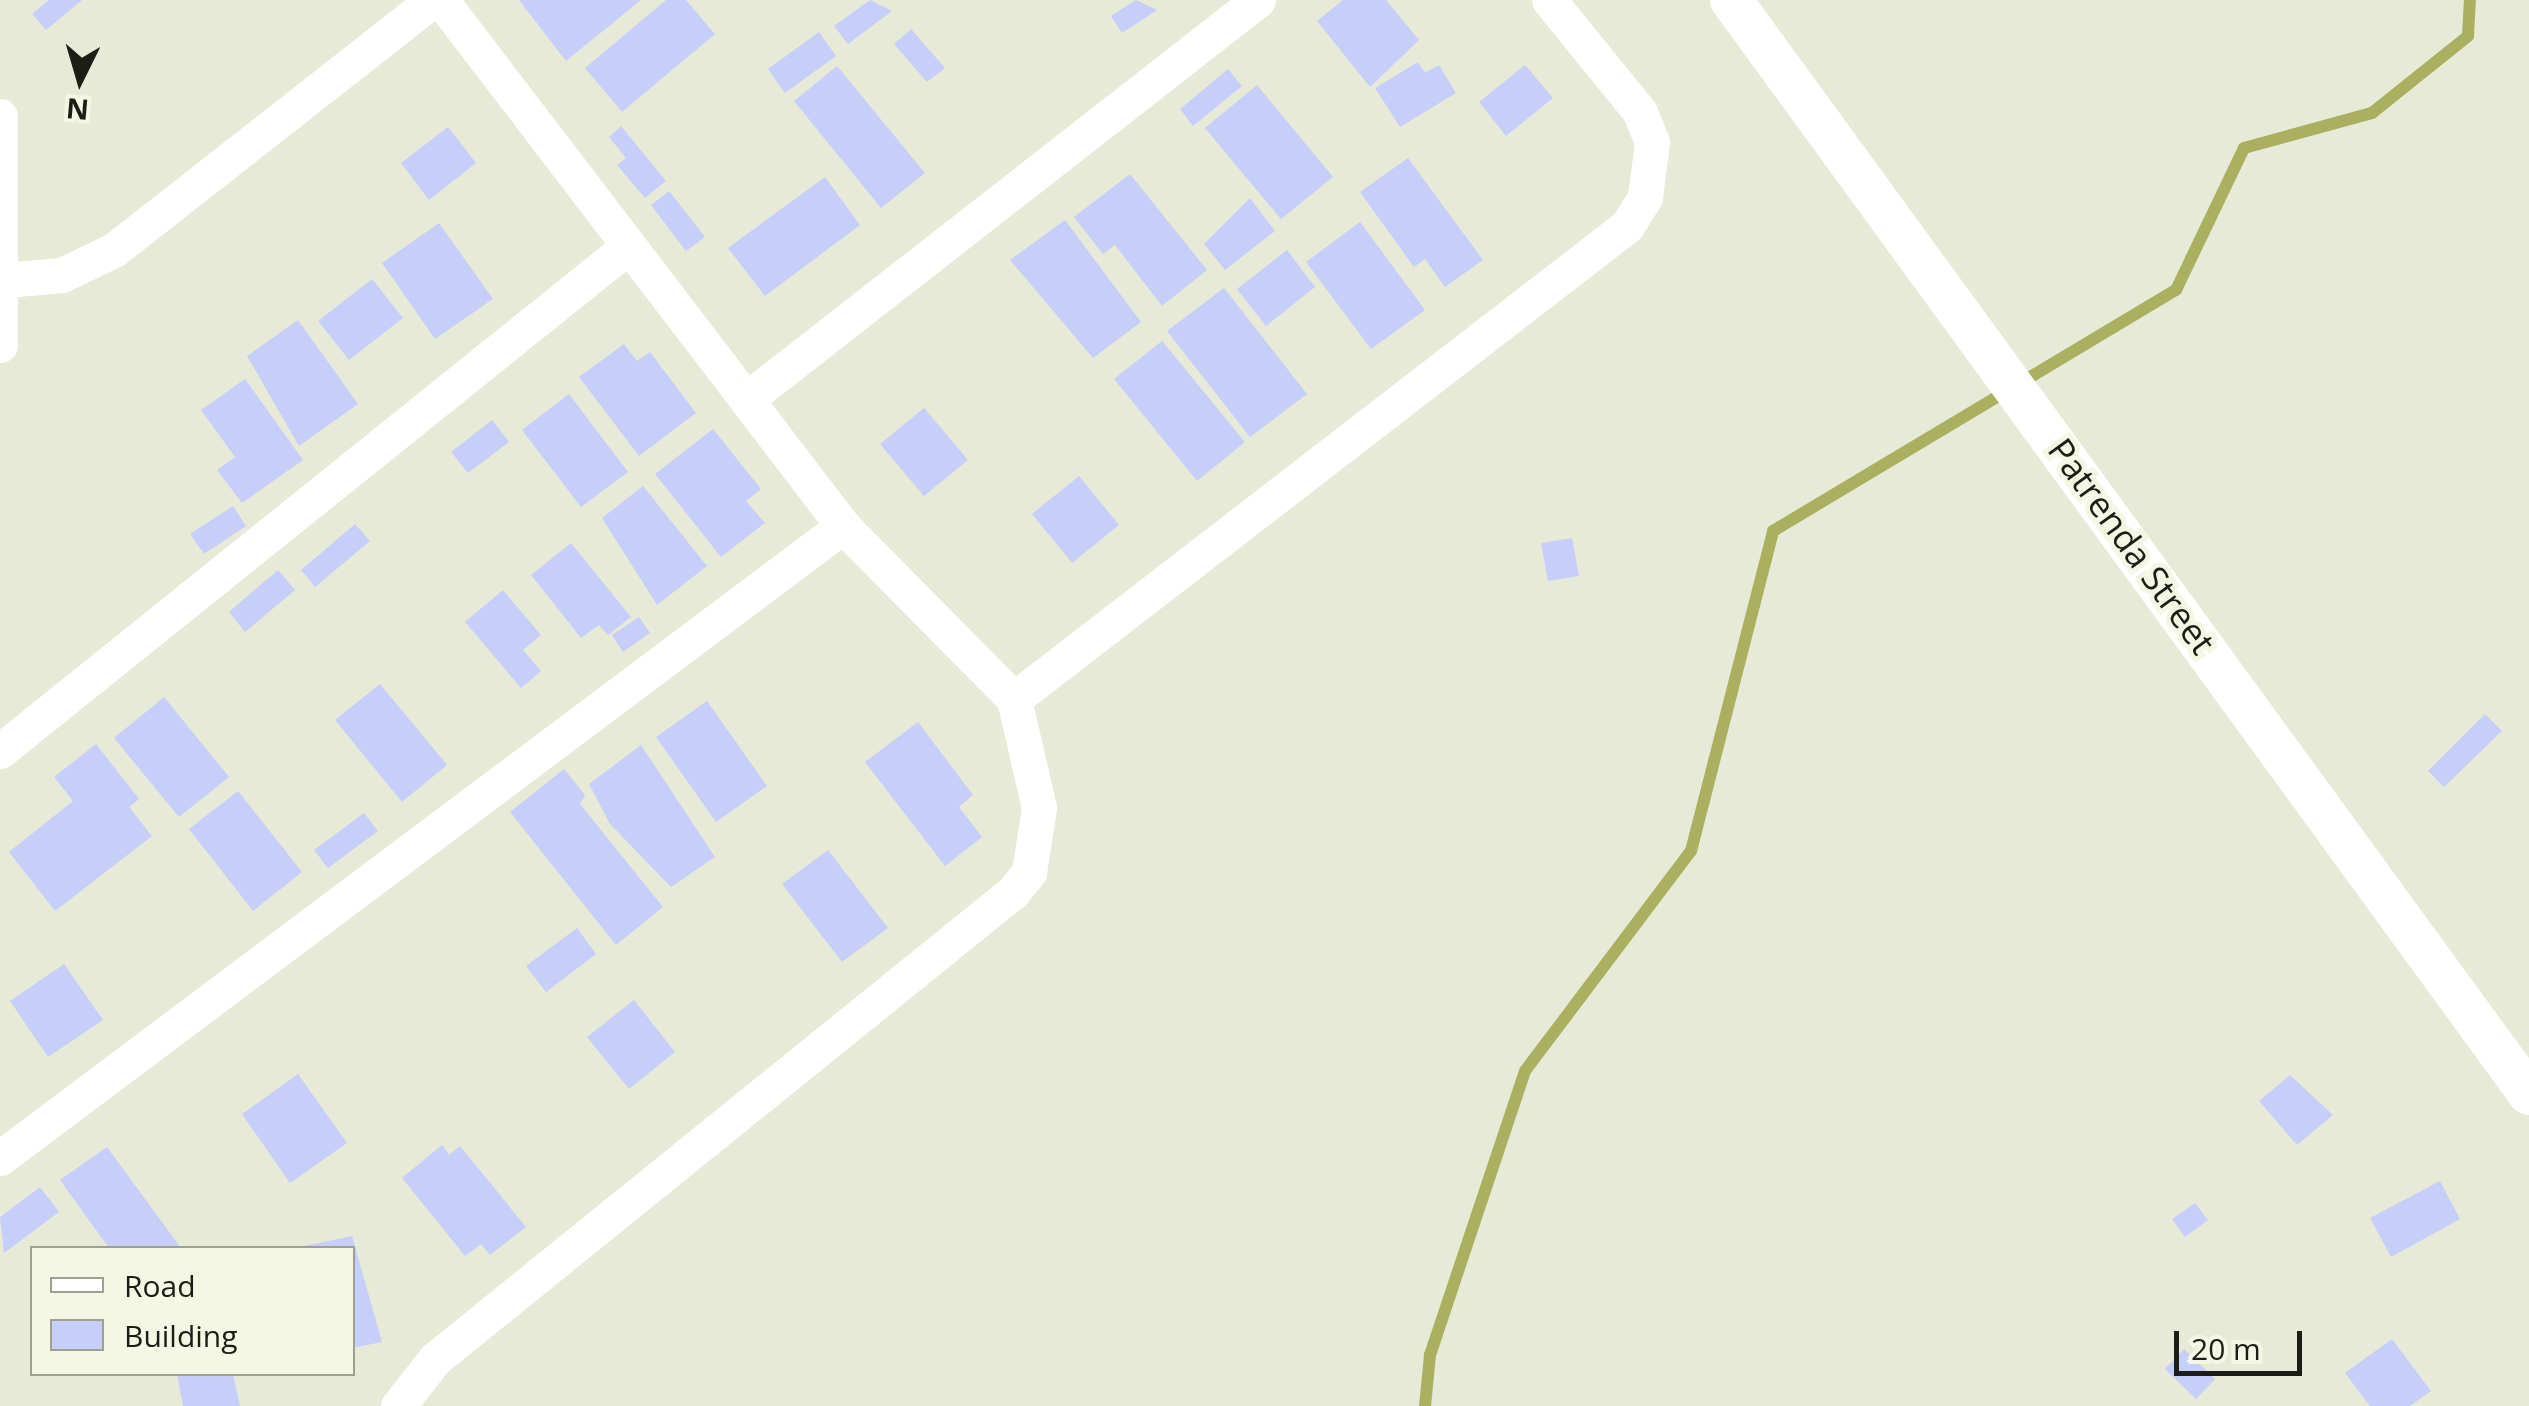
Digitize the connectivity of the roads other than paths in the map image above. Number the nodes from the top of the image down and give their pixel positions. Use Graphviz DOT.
graph roads {
  1 [pos="433,0"];
  2 [pos="441,0"];
  3 [pos="1258,0"];
  4 [pos="1549,0"];
  5 [pos="1732,0"];
  6 [pos="0,116"];
  7 [pos="625,249"];
  8 [pos="5,280"];
  9 [pos="0,345"];
  10 [pos="748,398"];
  11 [pos="843,526"];
  12 [pos="1014,699"];
  13 [pos="0,751"];
  14 [pos="2529,1094"];
  15 [pos="0,1158"];
  16 [pos="398,1406"];
  1 -- 8 [label="street"];
  2 -- 7 [label="street"];
  3 -- 10 [label="street"];
  4 -- 12 [label="street"];
  5 -- 14 [label="street, Patrenda Street"];
  6 -- 8 [label="street"];
  7 -- 10 [label="street"];
  7 -- 13 [label="street"];
  8 -- 9 [label="street"];
  10 -- 11 [label="street"];
  11 -- 12 [label="street"];
  11 -- 15 [label="street"];
  12 -- 16 [label="street"];
}
